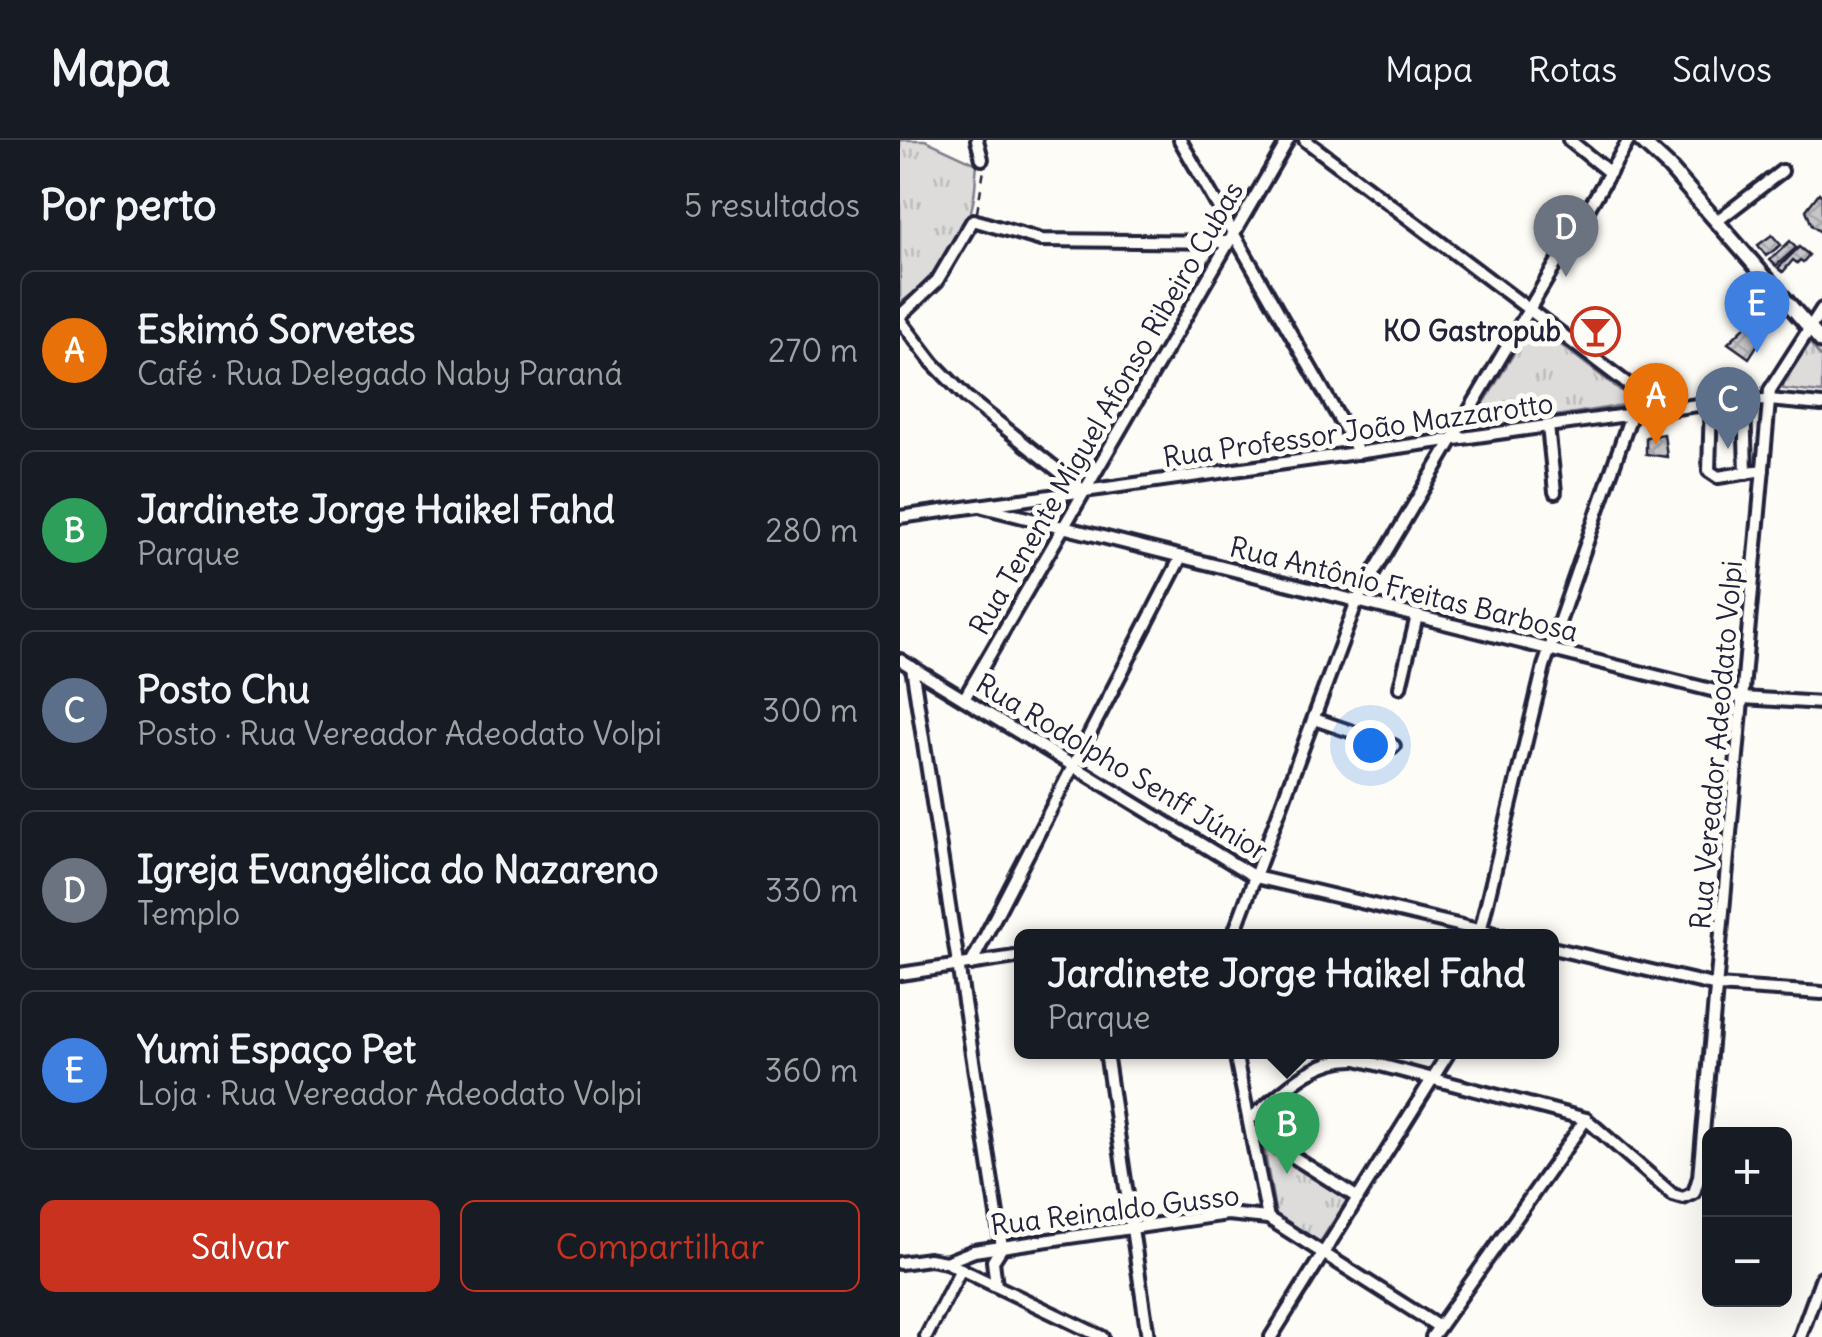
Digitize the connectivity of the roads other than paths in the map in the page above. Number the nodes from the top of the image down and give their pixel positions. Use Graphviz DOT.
graph roads {
  1 [pos="978,140"];
  2 [pos="1180,140"];
  3 [pos="1288,140"];
  4 [pos="1305,140"];
  5 [pos="1570,140"];
  6 [pos="1629,140"];
  7 [pos="1640,140"];
  8 [pos="982,159"];
  9 [pos="1782,172"];
  10 [pos="1610,173"];
  11 [pos="1717,222"];
  12 [pos="1231,238"];
  13 [pos="1822,309"];
  14 [pos="1530,310"];
  15 [pos="900,318"];
  16 [pos="1810,328"];
  17 [pos="1822,342"];
  18 [pos="1744,400"];
  19 [pos="1769,400"];
  20 [pos="1711,404"];
  21 [pos="1822,405"];
  22 [pos="1662,410"];
  23 [pos="1631,415"];
  24 [pos="1548,426"];
  25 [pos="1767,427"];
  26 [pos="1745,430"];
  27 [pos="1454,440"];
  28 [pos="1359,452"];
  29 [pos="1763,470"];
  30 [pos="1746,473"];
  31 [pos="1084,491"];
  32 [pos="1556,492"];
  33 [pos="977,506"];
  34 [pos="900,516"];
  35 [pos="1064,527"];
  36 [pos="1181,557"];
  37 [pos="1357,601"];
  38 [pos="1418,616"];
  39 [pos="1550,649"];
  40 [pos="900,660"];
  41 [pos="912,668"];
  42 [pos="1400,687"];
  43 [pos="1742,698"];
  44 [pos="964,699"];
  45 [pos="1822,703"];
  46 [pos="1314,719"];
  47 [pos="1394,746"];
  48 [pos="1073,766"];
  49 [pos="1256,877"];
  50 [pos="1237,929"];
  51 [pos="1460,929"];
  52 [pos="1481,929"];
  53 [pos="1559,950"];
  54 [pos="1014,957"];
  55 [pos="972,964"];
  56 [pos="958,966"];
  57 [pos="900,974"];
  58 [pos="1717,986"];
  59 [pos="1822,993"];
  60 [pos="1107,1059"];
  61 [pos="1236,1059"];
  62 [pos="1446,1059"];
  63 [pos="1434,1079"];
  64 [pos="1586,1119"];
  65 [pos="1250,1125"];
  66 [pos="1358,1198"];
  67 [pos="1268,1218"];
  68 [pos="1132,1228"];
  69 [pos="1002,1247"];
  70 [pos="1323,1253"];
  71 [pos="946,1262"];
  72 [pos="900,1263"];
  73 [pos="961,1269"];
  74 [pos="1822,1277"];
  75 [pos="996,1286"];
  76 [pos="1806,1320"];
  77 [pos="1820,1323"];
  78 [pos="1077,1325"];
  79 [pos="1435,1332"];
  80 [pos="926,1337"];
  81 [pos="1070,1337"];
  82 [pos="1102,1337"];
  83 [pos="1148,1337"];
  84 [pos="1270,1337"];
  85 [pos="1800,1337"];
  1 -- 8 [label="street"];
  2 -- 12 [label="street"];
  3 -- 12 [label="street, Rua Tenente Miguel Afonso Ribeiro Cubas"];
  4 -- 14 [label="street"];
  5 -- 10 [label="street"];
  6 -- 10 [label="street"];
  7 -- 11 [label="main road"];
  9 -- 11 [label="street"];
  10 -- 14 [label="street"];
  11 -- 16 [label="main road"];
  12 -- 15 [label="street"];
  12 -- 28 [label="street"];
  12 -- 31 [label="street, Rua Tenente Miguel Afonso Ribeiro Cubas"];
  13 -- 16 [label="street, Rua Vereador Adeodato Volpi"];
  14 -- 22 [label="street"];
  14 -- 27 [label="street"];
  15 -- 31 [label="street"];
  16 -- 17 [label="main road"];
  16 -- 19 [label="street, Rua Vereador Adeodato Volpi"];
  18 -- 19 [label="street, Rua Professor João Mazzarotto"];
  18 -- 20 [label="street, Rua Professor João Mazzarotto"];
  18 -- 26 [label="street"];
  19 -- 21 [label="street, Rua Professor João Mazzarotto"];
  19 -- 25 [label="street, Rua Vereador Adeodato Volpi"];
  20 -- 22 [label="street, Rua Professor João Mazzarotto"];
  20 -- 30 [label="street"];
  22 -- 23 [label="street, Rua Professor João Mazzarotto"];
  23 -- 24 [label="street, Rua Professor João Mazzarotto"];
  23 -- 39 [label="street"];
  24 -- 27 [label="street, Rua Professor João Mazzarotto"];
  24 -- 32 [label="street"];
  25 -- 26 [label="street"];
  25 -- 29 [label="street, Rua Vereador Adeodato Volpi"];
  26 -- 30 [label="street"];
  27 -- 28 [label="street, Rua Professor João Mazzarotto"];
  27 -- 37 [label="street"];
  28 -- 31 [label="street, Rua Professor João Mazzarotto"];
  29 -- 30 [label="street"];
  29 -- 43 [label="street, Rua Vereador Adeodato Volpi"];
  31 -- 33 [label="street, Rua Professor João Mazzarotto"];
  31 -- 35 [label="street, Rua Tenente Miguel Afonso Ribeiro Cubas"];
  33 -- 34 [label="street, Rua Professor João Mazzarotto"];
  33 -- 35 [label="street, Rua Antônio Freitas Barbosa"];
  35 -- 36 [label="street, Rua Antônio Freitas Barbosa"];
  35 -- 44 [label="street, Rua Tenente Miguel Afonso Ribeiro Cubas"];
  36 -- 37 [label="street, Rua Antônio Freitas Barbosa"];
  36 -- 48 [label="street"];
  37 -- 38 [label="street, Rua Antônio Freitas Barbosa"];
  37 -- 46 [label="street"];
  38 -- 39 [label="street, Rua Antônio Freitas Barbosa"];
  38 -- 42 [label="street"];
  39 -- 43 [label="street, Rua Antônio Freitas Barbosa"];
  39 -- 52 [label="street"];
  40 -- 41 [label="street, Rua Rodolpho Senff Júnior"];
  41 -- 44 [label="street, Rua Rodolpho Senff Júnior"];
  41 -- 56 [label="street"];
  43 -- 45 [label="street, Rua Antônio Freitas Barbosa"];
  43 -- 58 [label="street, Rua Vereador Adeodato Volpi"];
  44 -- 48 [label="street, Rua Rodolpho Senff Júnior"];
  46 -- 47 [label="street"];
  46 -- 49 [label="street"];
  48 -- 49 [label="street, Rua Rodolpho Senff Júnior"];
  48 -- 55 [label="street"];
  49 -- 50 [label="street"];
  49 -- 51 [label="street, Rua Rodolpho Senff Júnior"];
  53 -- 58 [label="street"];
  54 -- 55 [label="street"];
  55 -- 56 [label="street"];
  56 -- 57 [label="street"];
  56 -- 69 [label="street"];
  58 -- 59 [label="street"];
  58 -- 64 [label="street, Rua Vereador Adeodato Volpi"];
  60 -- 68 [label="street"];
  61 -- 65 [label="street"];
  62 -- 63 [label="street"];
  63 -- 64 [label="street"];
  63 -- 65 [label="street"];
  63 -- 66 [label="street"];
  64 -- 79 [label="street"];
  65 -- 66 [label="street"];
  65 -- 67 [label="street"];
  66 -- 70 [label="street"];
  67 -- 68 [label="street, Rua Reinaldo Gusso"];
  67 -- 70 [label="street, Rua Reinaldo Gusso"];
  68 -- 69 [label="street, Rua Reinaldo Gusso"];
  68 -- 83 [label="street"];
  69 -- 71 [label="street, Rua Reinaldo Gusso"];
  69 -- 75 [label="street"];
  70 -- 79 [label="street, Rua Reinaldo Gusso"];
  70 -- 84 [label="street"];
  71 -- 72 [label="street"];
  71 -- 73 [label="street"];
  73 -- 75 [label="street"];
  73 -- 80 [label="street"];
  74 -- 76 [label="street"];
  75 -- 78 [label="street"];
  76 -- 77 [label="street"];
  76 -- 85 [label="street"];
  78 -- 81 [label="street"];
  78 -- 82 [label="street"];
}
